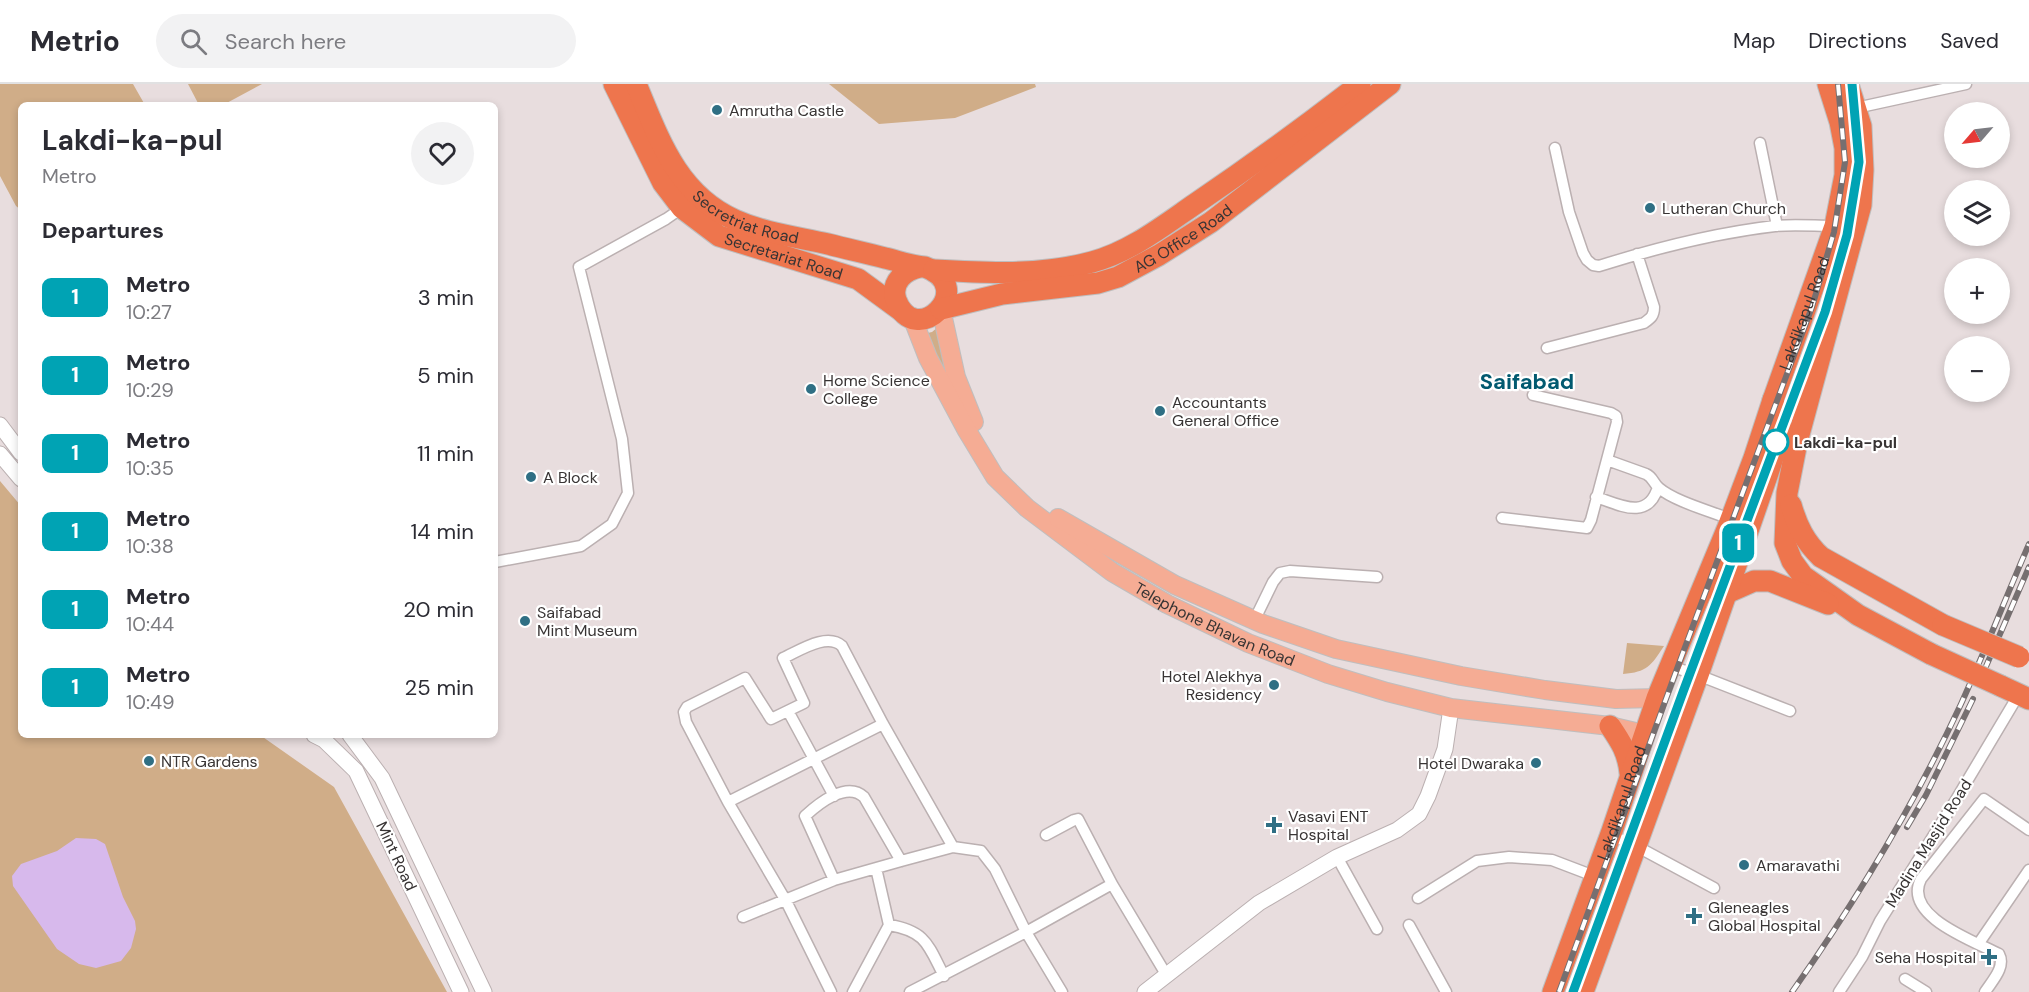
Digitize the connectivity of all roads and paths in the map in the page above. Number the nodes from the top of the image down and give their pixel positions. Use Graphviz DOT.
graph roads {
  1 [pos="614,84"];
  2 [pos="636,84"];
  3 [pos="1360,84"];
  4 [pos="1390,84"];
  5 [pos="1828,84"];
  6 [pos="1848,84"];
  7 [pos="1966,84"];
  8 [pos="1856,108"];
  9 [pos="1760,143"];
  10 [pos="1555,148"];
  11 [pos="682,208"];
  12 [pos="1777,226"];
  13 [pos="1835,226"];
  14 [pos="872,254"];
  15 [pos="1637,254"];
  16 [pos="927,269"];
  17 [pos="858,279"];
  18 [pos="941,309"];
  19 [pos="910,317"];
  20 [pos="1547,348"];
  21 [pos="1533,395"];
  22 [pos="0,425"];
  23 [pos="1782,430"];
  24 [pos="18,449"];
  25 [pos="0,454"];
  26 [pos="1607,460"];
  27 [pos="18,475"];
  28 [pos="1658,487"];
  29 [pos="1787,493"];
  30 [pos="1596,498"];
  31 [pos="1502,518"];
  32 [pos="1730,519"];
  33 [pos="498,561"];
  34 [pos="1377,577"];
  35 [pos="1727,592"];
  36 [pos="1691,614"];
  37 [pos="1858,615"];
  38 [pos="1254,621"];
  39 [pos="2024,660"];
  40 [pos="1670,666"];
  41 [pos="1698,675"];
  42 [pos="2016,693"];
  43 [pos="1657,698"];
  44 [pos="1616,699"];
  45 [pos="1451,708"];
  46 [pos="788,711"];
  47 [pos="1790,711"];
  48 [pos="883,724"];
  49 [pos="1610,726"];
  50 [pos="1644,734"];
  51 [pos="320,738"];
  52 [pos="352,738"];
  53 [pos="813,759"];
  54 [pos="1630,777"];
  55 [pos="834,796"];
  56 [pos="728,802"];
  57 [pos="2029,830"];
  58 [pos="1046,835"];
  59 [pos="1611,835"];
  60 [pos="1636,846"];
  61 [pos="953,847"];
  62 [pos="1337,857"];
  63 [pos="901,861"];
  64 [pos="876,868"];
  65 [pos="2029,870"];
  66 [pos="1594,876"];
  67 [pos="834,880"];
  68 [pos="1112,884"];
  69 [pos="1714,888"];
  70 [pos="1418,898"];
  71 [pos="786,901"];
  72 [pos="742,917"];
  73 [pos="889,925"];
  74 [pos="1409,925"];
  75 [pos="1377,929"];
  76 [pos="1026,932"];
  77 [pos="1979,943"];
  78 [pos="944,976"];
  79 [pos="1167,976"];
  80 [pos="1908,986"];
  81 [pos="460,992"];
  82 [pos="484,992"];
  83 [pos="831,992"];
  84 [pos="853,992"];
  85 [pos="910,992"];
  86 [pos="1062,992"];
  87 [pos="1145,992"];
  88 [pos="1446,992"];
  89 [pos="1553,992"];
  90 [pos="1583,992"];
  91 [pos="1839,992"];
  92 [pos="1926,992"];
  93 [pos="1985,992"];
  1 -- 11 [label="highway, Secretariat Road"];
  2 -- 14 [label="highway, Secretriat Road"];
  3 -- 16 [label="highway, AG Office Road"];
  4 -- 18 [label="highway, AG Office Road"];
  5 -- 13 [label="highway, Lakdikapul Road"];
  6 -- 8 [label="highway, Lakdikapul Road"];
  7 -- 8 [label="street"];
  8 -- 23 [label="highway, Lakdikapul Road"];
  9 -- 12 [label="street"];
  10 -- 15 [label="street"];
  11 -- 17 [label="highway, Secretariat Road"];
  11 -- 33 [label="street"];
  12 -- 13 [label="street"];
  12 -- 15 [label="street"];
  13 -- 23 [label="highway, Lakdikapul Road"];
  14 -- 16 [label="highway, Secretriat Road"];
  14 -- 17 [label="highway"];
  15 -- 20 [label="street"];
  16 -- 18 [label="highway"];
  16 -- 19 [label="highway"];
  17 -- 19 [label="highway"];
  18 -- 19 [label="highway"];
  18 -- 38 [label="main road, Telephone Bhavan Road"];
  19 -- 45 [label="main road, Telephone Bhavan Road"];
  21 -- 26 [label="street"];
  22 -- 24 [label="street"];
  23 -- 29 [label="highway, Lakdikapul Road"];
  23 -- 32 [label="highway, Lakdikapul Road"];
  23 -- 35 [label="highway, Lakdikapul Road"];
  25 -- 27 [label="street"];
  26 -- 28 [label="street"];
  26 -- 30 [label="street"];
  28 -- 30 [label="street"];
  28 -- 32 [label="street"];
  29 -- 37 [label="highway, Lakdikapul Road"];
  29 -- 39 [label="highway, Lakdikapul Road, bridge"];
  30 -- 31 [label="street"];
  32 -- 36 [label="highway, Lakdikapul Road"];
  34 -- 38 [label="street"];
  35 -- 36 [label="highway, Lakdikapul Road"];
  35 -- 37 [label="highway, Lakdikapul Road"];
  35 -- 41 [label="highway, Lakdikapul Road"];
  36 -- 40 [label="highway, Lakdikapul Road"];
  37 -- 42 [label="highway, Lakdikapul Road, bridge"];
  38 -- 44 [label="main road, Telephone Bhavan Road"];
  40 -- 41 [label="street"];
  40 -- 43 [label="highway, Lakdikapul Road"];
  41 -- 47 [label="street"];
  41 -- 60 [label="highway, Lakdikapul Road"];
  42 -- 91 [label="street, Madina Masjid Road"];
  43 -- 44 [label="main road, Telephone Bhavan Road"];
  43 -- 50 [label="highway, Lakdikapul Road"];
  44 -- 49 [label="main road"];
  45 -- 49 [label="main road, Telephone Bhavan Road"];
  45 -- 62 [label="street"];
  46 -- 48 [label="street"];
  46 -- 53 [label="street"];
  46 -- 56 [label="street"];
  48 -- 53 [label="street"];
  48 -- 61 [label="street"];
  49 -- 50 [label="main road, Telephone Bhavan Road"];
  49 -- 54 [label="highway"];
  50 -- 54 [label="highway, Lakdikapul Road"];
  51 -- 81 [label="street, Mint Road"];
  52 -- 82 [label="street, Mint Road"];
  53 -- 55 [label="street"];
  53 -- 56 [label="street"];
  54 -- 59 [label="highway, Lakdikapul Road"];
  55 -- 63 [label="street"];
  55 -- 67 [label="street"];
  56 -- 71 [label="street"];
  57 -- 77 [label="street"];
  58 -- 68 [label="street"];
  59 -- 60 [label="street"];
  59 -- 66 [label="highway, Lakdikapul Road"];
  60 -- 69 [label="street"];
  60 -- 90 [label="highway, Lakdikapul Road"];
  61 -- 63 [label="street"];
  61 -- 76 [label="street"];
  62 -- 75 [label="street"];
  62 -- 79 [label="street"];
  63 -- 64 [label="street"];
  64 -- 67 [label="street"];
  64 -- 73 [label="street"];
  65 -- 77 [label="street"];
  66 -- 70 [label="street"];
  66 -- 89 [label="highway, Lakdikapul Road"];
  67 -- 71 [label="street"];
  68 -- 76 [label="street"];
  68 -- 79 [label="street"];
  71 -- 72 [label="street"];
  71 -- 83 [label="street"];
  73 -- 78 [label="street"];
  73 -- 84 [label="street"];
  74 -- 88 [label="street"];
  76 -- 78 [label="street"];
  76 -- 86 [label="street"];
  77 -- 93 [label="street"];
  78 -- 85 [label="street"];
  79 -- 87 [label="street"];
  80 -- 92 [label="street"];
}
